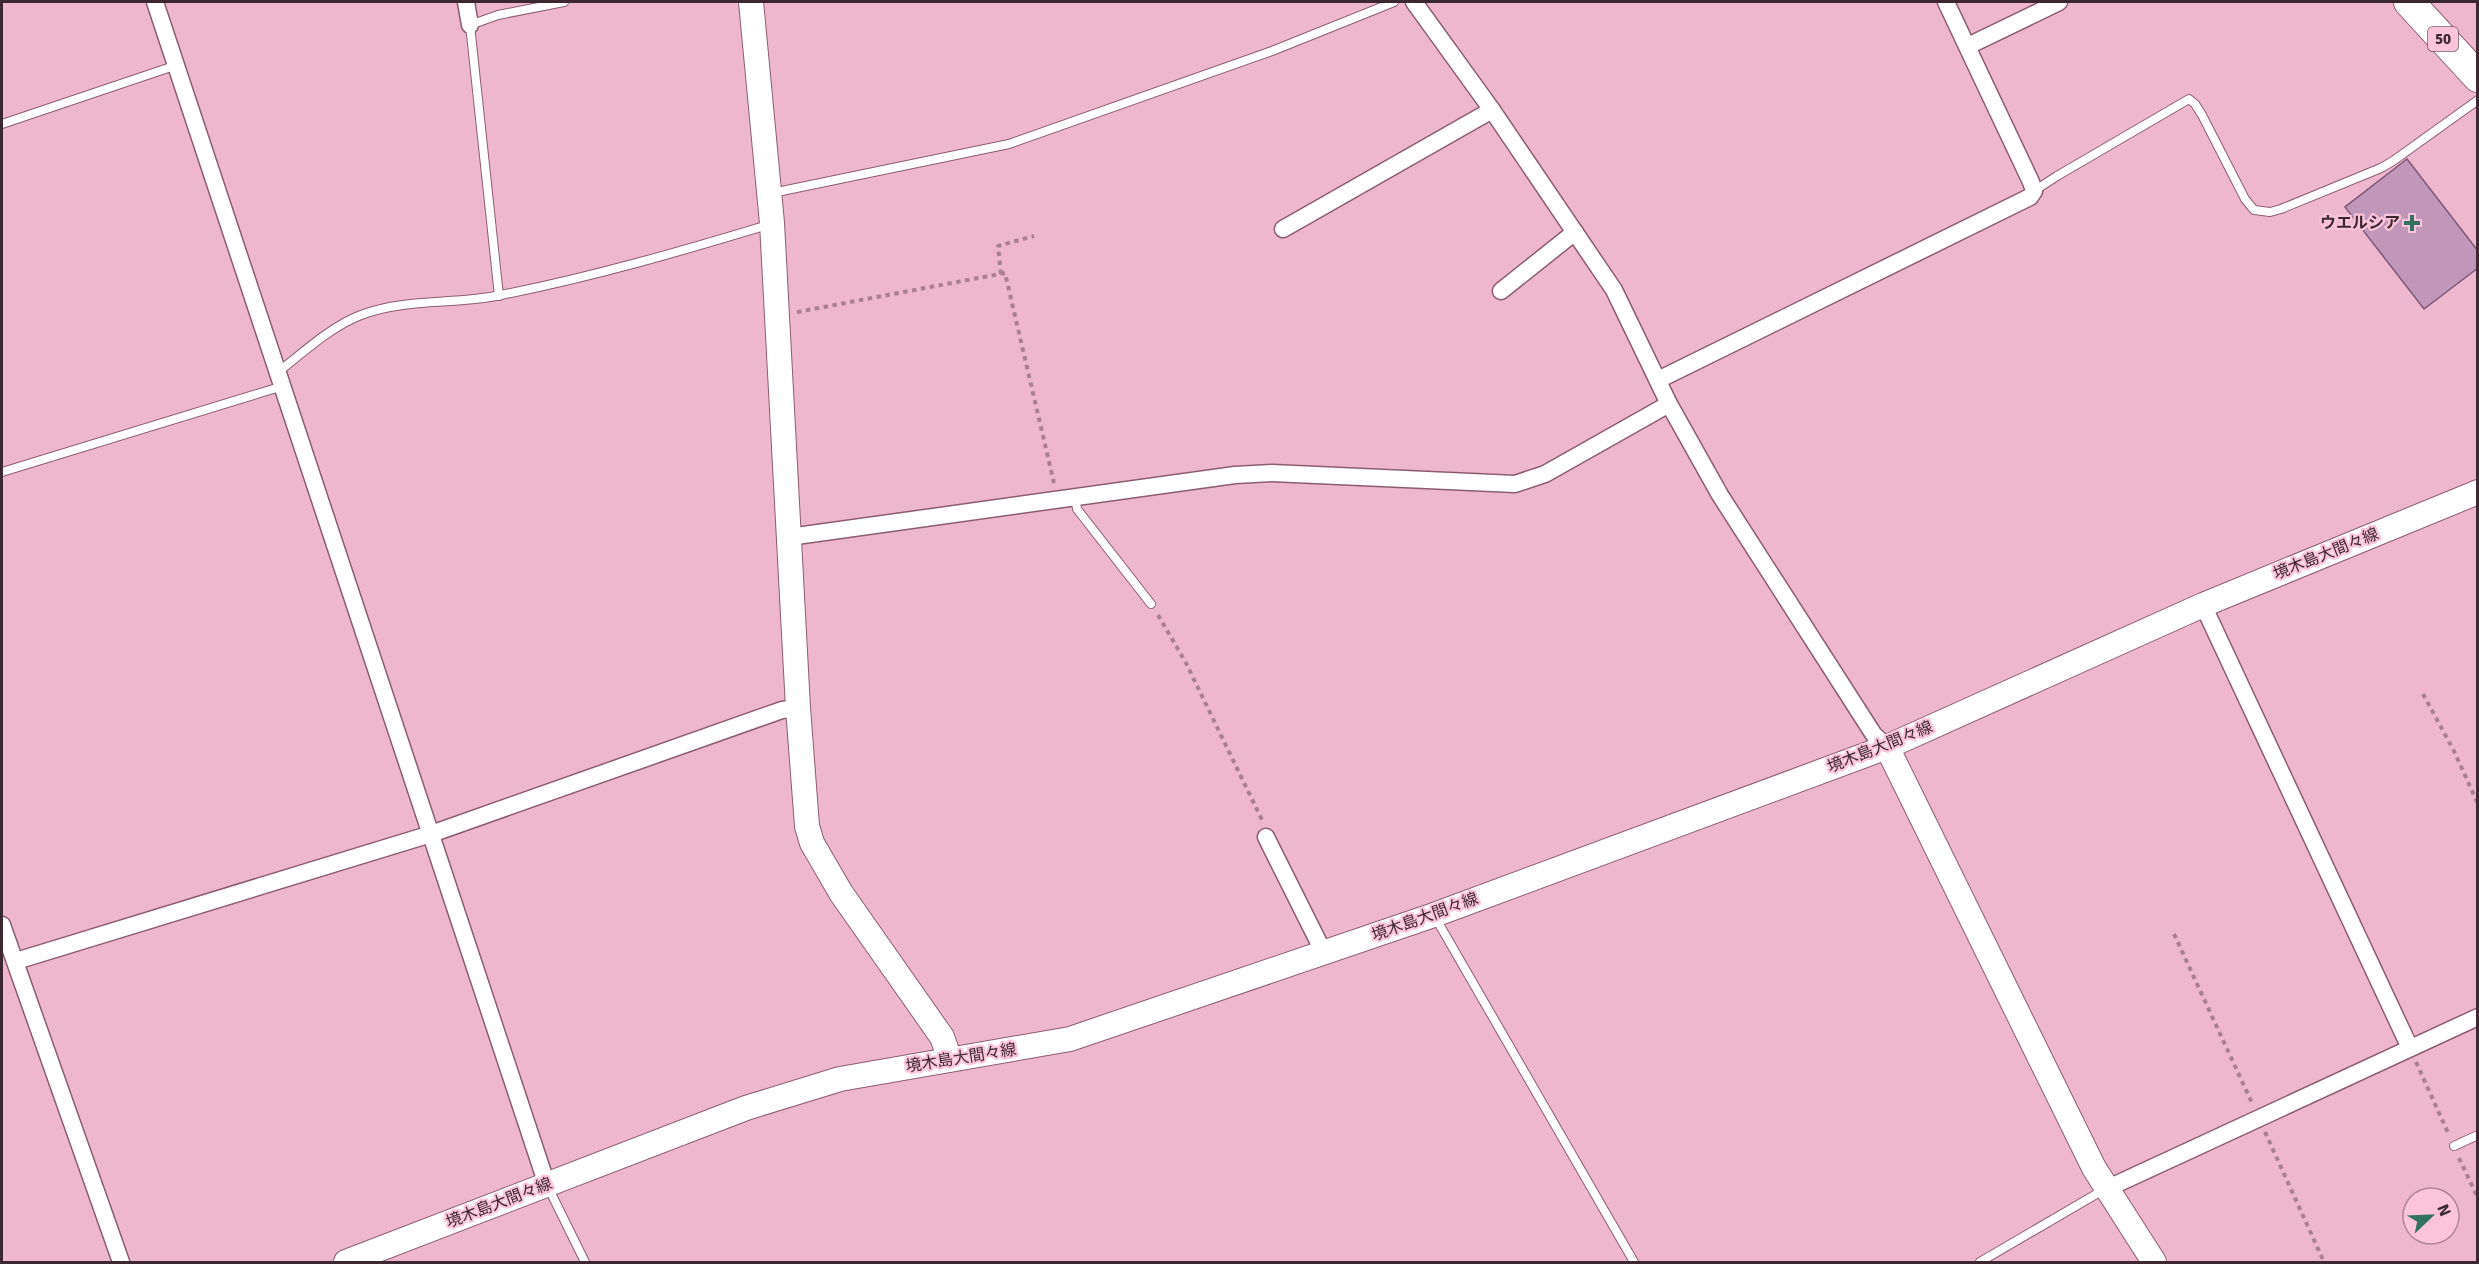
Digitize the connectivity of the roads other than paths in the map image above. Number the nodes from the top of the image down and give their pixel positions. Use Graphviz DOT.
graph roads {
  1 [pos="155,2"];
  2 [pos="466,2"];
  3 [pos="564,2"];
  4 [pos="751,2"];
  5 [pos="1394,2"];
  6 [pos="1414,2"];
  7 [pos="1946,2"];
  8 [pos="2059,2"];
  9 [pos="2409,2"];
  10 [pos="470,25"];
  11 [pos="1968,46"];
  12 [pos="177,65"];
  13 [pos="2478,77"];
  14 [pos="2478,100"];
  15 [pos="1492,110"];
  16 [pos="2,124"];
  17 [pos="2034,192"];
  18 [pos="770,193"];
  19 [pos="772,223"];
  20 [pos="1282,229"];
  21 [pos="1575,232"];
  22 [pos="1501,291"];
  23 [pos="499,296"];
  24 [pos="281,379"];
  25 [pos="1658,381"];
  26 [pos="1669,404"];
  27 [pos="2,472"];
  28 [pos="2478,492"];
  29 [pos="1066,497"];
  30 [pos="789,537"];
  31 [pos="1151,604"];
  32 [pos="2203,605"];
  33 [pos="798,708"];
  34 [pos="1887,747"];
  35 [pos="431,834"];
  36 [pos="1266,837"];
  37 [pos="1434,915"];
  38 [pos="2,925"];
  39 [pos="1323,953"];
  40 [pos="16,961"];
  41 [pos="2478,1017"];
  42 [pos="2410,1048"];
  43 [pos="948,1060"];
  44 [pos="2478,1135"];
  45 [pos="2454,1146"];
  46 [pos="547,1185"];
  47 [pos="2106,1189"];
  48 [pos="121,1263"];
  49 [pos="346,1263"];
  50 [pos="585,1263"];
  51 [pos="1634,1263"];
  52 [pos="1980,1263"];
  53 [pos="2154,1263"];
  1 -- 12 [label="street"];
  2 -- 10 [label="street"];
  3 -- 10 [label="lane"];
  4 -- 18 [label="main road"];
  5 -- 18 [label="lane"];
  6 -- 15 [label="street"];
  7 -- 11 [label="street"];
  8 -- 11 [label="street"];
  9 -- 13 [label="highway, 50"];
  10 -- 23 [label="lane"];
  11 -- 17 [label="street"];
  12 -- 16 [label="lane"];
  12 -- 24 [label="street"];
  14 -- 17 [label="lane"];
  15 -- 20 [label="street"];
  15 -- 21 [label="street"];
  17 -- 25 [label="street"];
  18 -- 19 [label="main road"];
  19 -- 23 [label="lane"];
  19 -- 30 [label="main road"];
  21 -- 22 [label="street"];
  21 -- 25 [label="street"];
  23 -- 24 [label="lane"];
  24 -- 27 [label="lane"];
  24 -- 35 [label="street"];
  25 -- 26 [label="street"];
  26 -- 29 [label="street"];
  26 -- 34 [label="street"];
  28 -- 32 [label="main road, 境木島大間々線"];
  29 -- 30 [label="street"];
  29 -- 31 [label="lane"];
  30 -- 33 [label="main road"];
  32 -- 34 [label="main road, 境木島大間々線"];
  32 -- 42 [label="street"];
  33 -- 35 [label="street"];
  33 -- 43 [label="main road"];
  34 -- 37 [label="main road, 境木島大間々線"];
  34 -- 47 [label="main road"];
  35 -- 40 [label="street"];
  35 -- 46 [label="street"];
  36 -- 39 [label="street"];
  37 -- 39 [label="main road, 境木島大間々線"];
  37 -- 51 [label="lane"];
  38 -- 40 [label="street"];
  39 -- 43 [label="main road, 境木島大間々線"];
  40 -- 48 [label="street"];
  41 -- 42 [label="street"];
  42 -- 47 [label="street"];
  43 -- 46 [label="main road, 境木島大間々線"];
  44 -- 45 [label="lane"];
  46 -- 49 [label="main road, 境木島大間々線"];
  46 -- 50 [label="lane"];
  47 -- 52 [label="lane"];
  47 -- 53 [label="main road"];
}
